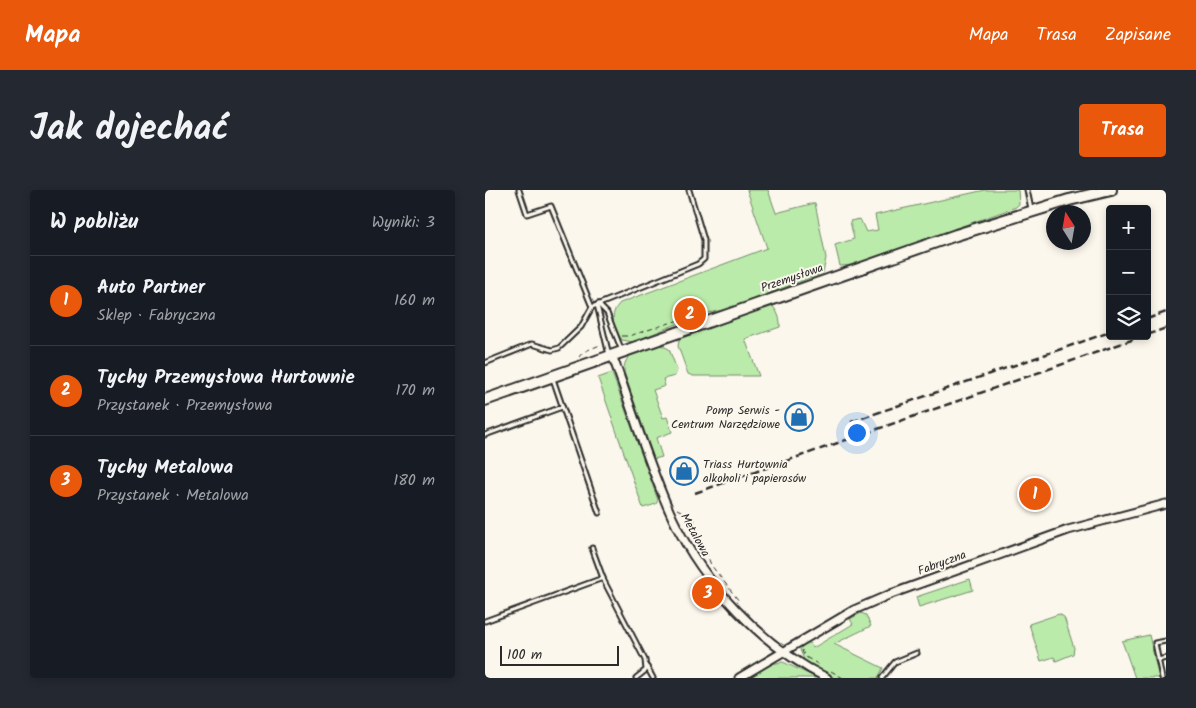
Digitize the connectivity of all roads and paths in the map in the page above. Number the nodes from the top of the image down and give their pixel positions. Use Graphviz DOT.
graph roads {
  1 [pos="519,190"];
  2 [pos="689,190"];
  3 [pos="1027,190"];
  4 [pos="1111,190"];
  5 [pos="1032,212"];
  6 [pos="597,305"];
  7 [pos="592,307"];
  8 [pos="679,320"];
  9 [pos="622,336"];
  10 [pos="603,342"];
  11 [pos="623,351"];
  12 [pos="611,356"];
  13 [pos="579,357"];
  14 [pos="485,363"];
  15 [pos="552,376"];
  16 [pos="485,400"];
  17 [pos="562,407"];
  18 [pos="485,435"];
  19 [pos="1166,504"];
  20 [pos="676,509"];
  21 [pos="599,513"];
  22 [pos="592,548"];
  23 [pos="603,578"];
  24 [pos="733,606"];
  25 [pos="485,621"];
  26 [pos="804,640"];
  27 [pos="1166,641"];
  28 [pos="783,653"];
  29 [pos="917,654"];
  30 [pos="1166,658"];
  31 [pos="1158,660"];
  32 [pos="646,665"];
  33 [pos="821,666"];
  34 [pos="828,674"];
  35 [pos="636,678"];
  36 [pos="653,678"];
  37 [pos="739,678"];
  38 [pos="843,678"];
  39 [pos="882,678"];
  40 [pos="1162,678"];
  1 -- 7 [label="lane"];
  2 -- 6 [label="lane"];
  3 -- 5 [label="lane"];
  4 -- 5 [label="street, Przemysłowa"];
  5 -- 11 [label="street, Przemysłowa"];
  6 -- 7 [label="lane"];
  6 -- 11 [label="lane"];
  6 -- 12 [label="lane"];
  7 -- 14 [label="lane"];
  8 -- 9 [label="path"];
  10 -- 13 [label="path"];
  11 -- 12 [label="street, Przemysłowa"];
  12 -- 15 [label="street, Przemysłowa"];
  12 -- 24 [label="street, Metalowa"];
  15 -- 16 [label="street, Przemysłowa"];
  15 -- 17 [label="lane"];
  17 -- 18 [label="lane"];
  17 -- 21 [label="lane"];
  19 -- 26 [label="street, Fabryczna"];
  20 -- 24 [label="path"];
  22 -- 23 [label="lane"];
  23 -- 25 [label="lane"];
  23 -- 32 [label="lane"];
  24 -- 28 [label="street, Metalowa"];
  26 -- 28 [label="street, Fabryczna"];
  26 -- 33 [label="path"];
  27 -- 31 [label="lane"];
  28 -- 34 [label="street, Metalowa"];
  28 -- 37 [label="street, Fabryczna"];
  29 -- 39 [label="lane"];
  30 -- 31 [label="lane"];
  31 -- 40 [label="lane"];
  32 -- 35 [label="lane"];
  32 -- 36 [label="lane"];
  34 -- 38 [label="path"];
}
